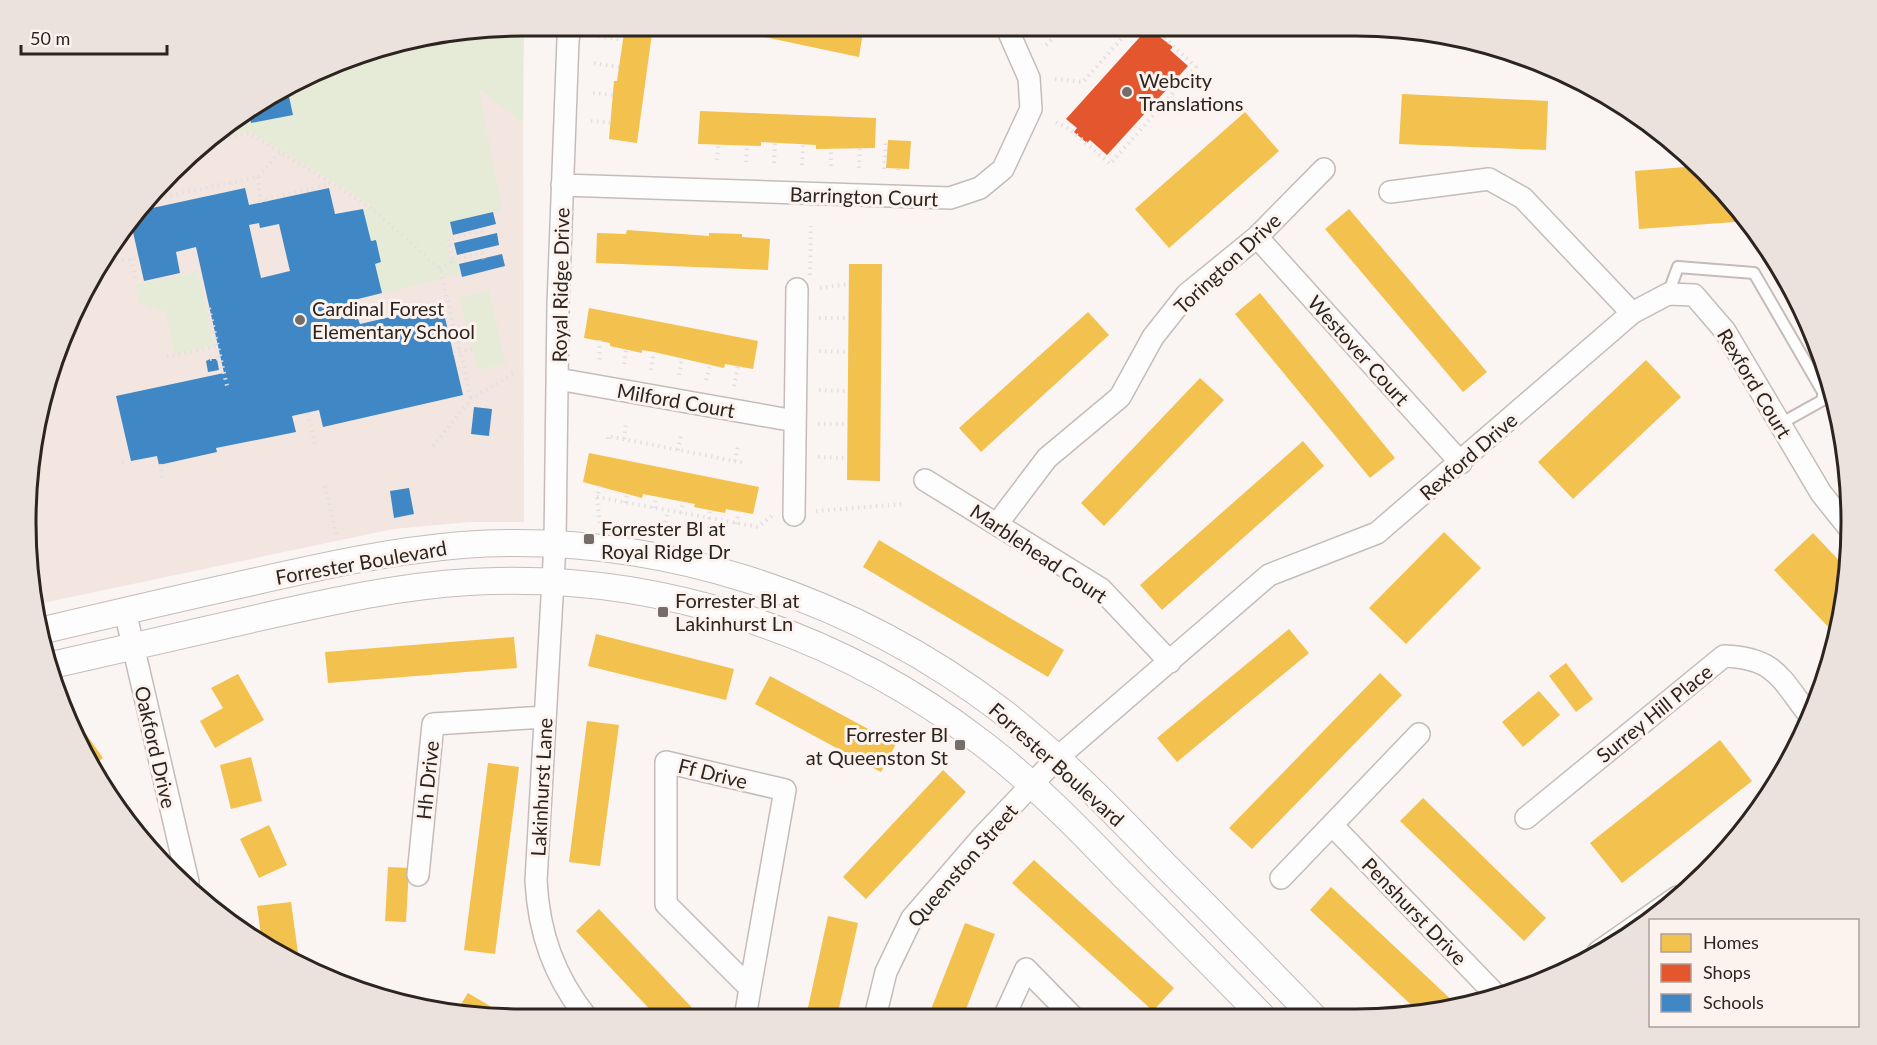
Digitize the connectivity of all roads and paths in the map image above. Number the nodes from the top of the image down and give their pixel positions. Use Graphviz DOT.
graph roads {
  1 [pos="569,36"];
  2 [pos="599,36"];
  3 [pos="1010,36"];
  4 [pos="1055,36"];
  5 [pos="1124,36"];
  6 [pos="1162,36"];
  7 [pos="623,40"];
  8 [pos="1046,45"];
  9 [pos="594,63"];
  10 [pos="619,67"];
  11 [pos="1055,79"];
  12 [pos="593,93"];
  13 [pos="613,95"];
  14 [pos="591,121"];
  15 [pos="1056,122"];
  16 [pos="611,123"];
  17 [pos="224,139"];
  18 [pos="886,141"];
  19 [pos="775,143"];
  20 [pos="804,144"];
  21 [pos="718,145"];
  22 [pos="747,146"];
  23 [pos="860,147"];
  24 [pos="831,149"];
  25 [pos="280,152"];
  26 [pos="717,160"];
  27 [pos="746,162"];
  28 [pos="774,163"];
  29 [pos="802,165"];
  30 [pos="831,166"];
  31 [pos="859,168"];
  32 [pos="1324,168"];
  33 [pos="884,169"];
  34 [pos="258,177"];
  35 [pos="330,184"];
  36 [pos="562,185"];
  37 [pos="1390,192"];
  38 [pos="161,197"];
  39 [pos="811,226"];
  40 [pos="481,228"];
  41 [pos="1257,237"];
  42 [pos="139,258"];
  43 [pos="131,259"];
  44 [pos="483,259"];
  45 [pos="452,260"];
  46 [pos="117,261"];
  47 [pos="441,269"];
  48 [pos="136,280"];
  49 [pos="803,283"];
  50 [pos="849,284"];
  51 [pos="820,288"];
  52 [pos="1668,294"];
  53 [pos="209,308"];
  54 [pos="1632,313"];
  55 [pos="819,318"];
  56 [pos="849,318"];
  57 [pos="599,340"];
  58 [pos="218,346"];
  59 [pos="459,349"];
  60 [pos="473,350"];
  61 [pos="626,350"];
  62 [pos="819,351"];
  63 [pos="654,352"];
  64 [pos="848,352"];
  65 [pos="453,353"];
  66 [pos="461,355"];
  67 [pos="167,357"];
  68 [pos="682,357"];
  69 [pos="220,358"];
  70 [pos="210,359"];
  71 [pos="600,360"];
  72 [pos="624,364"];
  73 [pos="710,365"];
  74 [pos="738,366"];
  75 [pos="651,370"];
  76 [pos="516,372"];
  77 [pos="678,375"];
  78 [pos="558,380"];
  79 [pos="706,380"];
  80 [pos="226,386"];
  81 [pos="734,386"];
  82 [pos="819,390"];
  83 [pos="848,390"];
  84 [pos="1822,390"];
  85 [pos="1823,394"];
  86 [pos="471,399"];
  87 [pos="308,413"];
  88 [pos="795,421"];
  89 [pos="626,424"];
  90 [pos="818,424"];
  91 [pos="848,424"];
  92 [pos="1780,424"];
  93 [pos="681,435"];
  94 [pos="608,439"];
  95 [pos="624,439"];
  96 [pos="315,444"];
  97 [pos="433,446"];
  98 [pos="738,446"];
  99 [pos="678,450"];
  100 [pos="818,457"];
  101 [pos="847,458"];
  102 [pos="735,461"];
  103 [pos="743,463"];
  104 [pos="1461,463"];
  105 [pos="160,464"];
  106 [pos="925,480"];
  107 [pos="163,481"];
  108 [pos="325,486"];
  109 [pos="600,486"];
  110 [pos="627,495"];
  111 [pos="656,496"];
  112 [pos="597,497"];
  113 [pos="683,502"];
  114 [pos="625,503"];
  115 [pos="905,504"];
  116 [pos="654,508"];
  117 [pos="710,510"];
  118 [pos="668,511"];
  119 [pos="816,511"];
  120 [pos="739,512"];
  121 [pos="681,513"];
  122 [pos="784,515"];
  123 [pos="1841,518"];
  124 [pos="709,519"];
  125 [pos="736,524"];
  126 [pos="997,524"];
  127 [pos="600,525"];
  128 [pos="663,534"];
  129 [pos="337,537"];
  130 [pos="555,544"];
  131 [pos="553,581"];
  132 [pos="125,611"];
  133 [pos="48,629"];
  134 [pos="133,646"];
  135 [pos="1170,662"];
  136 [pos="58,664"];
  137 [pos="1804,709"];
  138 [pos="545,717"];
  139 [pos="1419,734"];
  140 [pos="1057,758"];
  141 [pos="1032,785"];
  142 [pos="1526,818"];
  143 [pos="1332,825"];
  144 [pos="186,874"];
  145 [pos="418,875"];
  146 [pos="1281,878"];
  147 [pos="750,988"];
  148 [pos="1490,989"];
  149 [pos="581,1009"];
  150 [pos="746,1009"];
  151 [pos="877,1009"];
  152 [pos="1008,1009"];
  153 [pos="1065,1009"];
  154 [pos="1255,1009"];
  155 [pos="1306,1009"];
  1 -- 36 [label="street, Royal Ridge Drive"];
  2 -- 7 [label="path"];
  3 -- 36 [label="street, Barrington Court"];
  4 -- 8 [label="path"];
  5 -- 11 [label="path"];
  6 -- 15 [label="path"];
  9 -- 10 [label="path"];
  12 -- 13 [label="path"];
  14 -- 16 [label="path"];
  17 -- 25 [label="path"];
  18 -- 33 [label="path"];
  19 -- 28 [label="path"];
  20 -- 29 [label="path"];
  21 -- 26 [label="path"];
  22 -- 27 [label="path"];
  23 -- 31 [label="path"];
  24 -- 30 [label="path"];
  25 -- 34 [label="path"];
  25 -- 35 [label="path"];
  32 -- 41 [label="street, Torington Drive"];
  34 -- 35 [label="path"];
  34 -- 38 [label="path"];
  35 -- 47 [label="path"];
  36 -- 78 [label="street, Royal Ridge Drive"];
  37 -- 54 [label="street"];
  39 -- 49 [label="path"];
  40 -- 45 [label="path"];
  41 -- 104 [label="street, Westover Court"];
  41 -- 126 [label="street, Torington Drive"];
  42 -- 43 [label="path"];
  43 -- 46 [label="path"];
  43 -- 48 [label="path"];
  44 -- 45 [label="path"];
  45 -- 47 [label="path"];
  47 -- 59 [label="path"];
  49 -- 88 [label="street"];
  50 -- 51 [label="path"];
  52 -- 54 [label="street"];
  52 -- 84 [label="lane"];
  52 -- 92 [label="street, Rexford Court"];
  53 -- 58 [label="path"];
  54 -- 104 [label="street, Rexford Drive"];
  55 -- 56 [label="path"];
  57 -- 71 [label="path"];
  58 -- 67 [label="path"];
  58 -- 69 [label="path"];
  60 -- 65 [label="path"];
  61 -- 72 [label="path"];
  62 -- 64 [label="path"];
  63 -- 75 [label="path"];
  66 -- 86 [label="path"];
  68 -- 77 [label="path"];
  69 -- 70 [label="path"];
  69 -- 80 [label="path"];
  73 -- 79 [label="path"];
  74 -- 81 [label="path"];
  76 -- 86 [label="path"];
  78 -- 88 [label="street, Milford Court"];
  78 -- 130 [label="street, Royal Ridge Drive"];
  82 -- 83 [label="path"];
  85 -- 92 [label="lane"];
  86 -- 97 [label="path"];
  87 -- 96 [label="path"];
  88 -- 122 [label="street"];
  89 -- 95 [label="path"];
  90 -- 91 [label="path"];
  92 -- 123 [label="street, Rexford Court"];
  93 -- 99 [label="path"];
  94 -- 95 [label="path"];
  95 -- 99 [label="path"];
  98 -- 102 [label="path"];
  99 -- 102 [label="path"];
  100 -- 101 [label="path"];
  102 -- 103 [label="path"];
  104 -- 135 [label="street, Rexford Drive"];
  105 -- 107 [label="path"];
  106 -- 126 [label="street, Marblehead Court"];
  108 -- 129 [label="path"];
  109 -- 112 [label="path"];
  110 -- 114 [label="path"];
  111 -- 116 [label="path"];
  112 -- 114 [label="path"];
  112 -- 127 [label="path"];
  113 -- 121 [label="path"];
  114 -- 116 [label="path"];
  115 -- 119 [label="path"];
  116 -- 118 [label="path"];
  117 -- 124 [label="path"];
  118 -- 121 [label="path"];
  118 -- 128 [label="path"];
  120 -- 125 [label="path"];
  121 -- 124 [label="path"];
  122 -- 125 [label="path"];
  124 -- 125 [label="path"];
  126 -- 135 [label="street, Marblehead Court"];
  130 -- 131 [label="street, Lakinhurst Lane"];
  130 -- 132 [label="street, Forrester Boulevard"];
  130 -- 140 [label="street, Forrester Boulevard"];
  131 -- 134 [label="street, Forrester Boulevard"];
  131 -- 138 [label="street, Lakinhurst Lane"];
  131 -- 141 [label="street, Forrester Boulevard"];
  132 -- 133 [label="street, Forrester Boulevard"];
  132 -- 134 [label="street, Oakford Drive"];
  134 -- 136 [label="street, Forrester Boulevard"];
  134 -- 144 [label="street, Oakford Drive"];
  135 -- 140 [label="street, Rexford Drive"];
  137 -- 142 [label="street, Surrey Hill Place"];
  138 -- 145 [label="street, Hh Drive"];
  138 -- 149 [label="street, Lakinhurst Lane"];
  139 -- 143 [label="street"];
  140 -- 141 [label="street, Queenston Street"];
  140 -- 155 [label="street, Forrester Boulevard"];
  141 -- 151 [label="street, Queenston Street"];
  141 -- 154 [label="street, Forrester Boulevard"];
  143 -- 146 [label="street"];
  143 -- 148 [label="street, Penshurst Drive"];
  147 -- 147 [label="street, Ff Drive"];
  147 -- 150 [label="street, Ff Drive"];
  152 -- 153 [label="street"];
}
